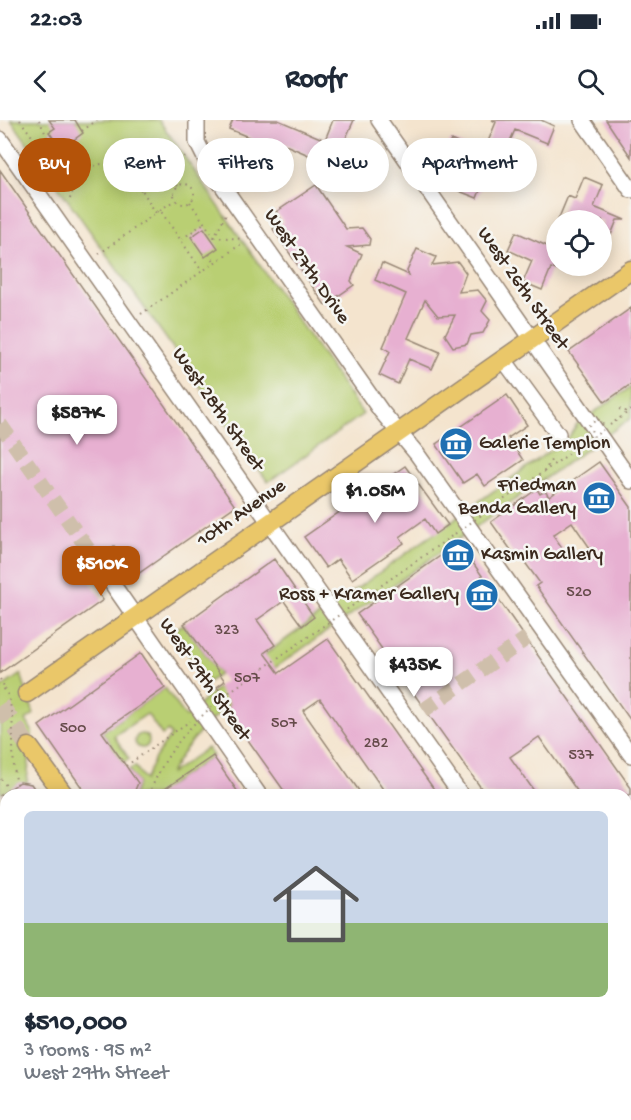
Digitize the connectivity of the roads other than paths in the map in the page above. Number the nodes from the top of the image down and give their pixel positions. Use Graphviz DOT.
graph roads {
  1 [pos="197,120"];
  2 [pos="379,120"];
  3 [pos="582,120"];
  4 [pos="0,139"];
  5 [pos="631,190"];
  6 [pos="631,270"];
  7 [pos="533,340"];
  8 [pos="504,360"];
  9 [pos="398,432"];
  10 [pos="558,434"];
  11 [pos="631,481"];
  12 [pos="270,522"];
  13 [pos="95,559"];
  14 [pos="134,616"];
  15 [pos="27,693"];
  16 [pos="29,747"];
  17 [pos="631,755"];
  18 [pos="59,789"];
  19 [pos="255,789"];
  20 [pos="457,789"];
  1 -- 9 [label="street, West 27th Drive"];
  2 -- 7 [label="street, West 26th Street"];
  3 -- 5 [label="street"];
  4 -- 12 [label="street, West 28th Street"];
  6 -- 7 [label="main road, 10th Avenue"];
  7 -- 8 [label="main road, 10th Avenue"];
  7 -- 11 [label="street, West 26th Street"];
  8 -- 9 [label="main road, 10th Avenue"];
  8 -- 10 [label="street"];
  9 -- 12 [label="main road, 10th Avenue"];
  9 -- 17 [label="street, West 27th Drive"];
  12 -- 14 [label="main road, 10th Avenue"];
  12 -- 20 [label="street, West 28th Street"];
  13 -- 14 [label="street, West 29th Street"];
  14 -- 15 [label="main road, 10th Avenue"];
  14 -- 19 [label="street, West 29th Street"];
  16 -- 18 [label="main road"];
}
